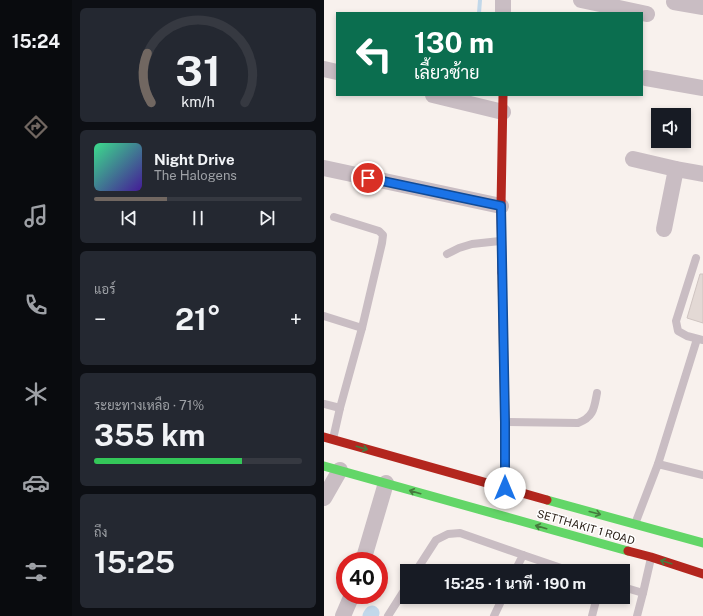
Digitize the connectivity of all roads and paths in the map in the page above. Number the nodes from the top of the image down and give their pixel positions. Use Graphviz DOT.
graph roads {
  1 [pos="503,0"];
  2 [pos="581,0"];
  3 [pos="674,2"];
  4 [pos="703,7"];
  5 [pos="503,12"];
  6 [pos="638,12"];
  7 [pos="643,13"];
  8 [pos="647,14"];
  9 [pos="324,69"];
  10 [pos="336,72"];
  11 [pos="646,78"];
  12 [pos="703,88"];
  13 [pos="437,96"];
  14 [pos="503,96"];
  15 [pos="502,112"];
  16 [pos="633,159"];
  17 [pos="324,168"];
  18 [pos="676,169"];
  19 [pos="703,174"];
  20 [pos="501,206"];
  21 [pos="334,218"];
  22 [pos="664,229"];
  23 [pos="501,241"];
  24 [pos="447,254"];
  25 [pos="696,258"];
  26 [pos="324,316"];
  27 [pos="362,328"];
  28 [pos="700,339"];
  29 [pos="597,394"];
  30 [pos="324,404"];
  31 [pos="340,408"];
  32 [pos="505,422"];
  33 [pos="328,438"];
  34 [pos="658,464"];
  35 [pos="324,466"];
  36 [pos="340,470"];
  37 [pos="703,475"];
  38 [pos="386,484"];
  39 [pos="505,488"];
  40 [pos="324,498"];
  41 [pos="635,524"];
  42 [pos="703,542"];
  43 [pos="367,552"];
  44 [pos="523,555"];
  45 [pos="651,557"];
  46 [pos="421,564"];
  47 [pos="518,564"];
  48 [pos="549,564"];
  49 [pos="703,574"];
  50 [pos="630,589"];
  51 [pos="643,593"];
  52 [pos="400,597"];
  53 [pos="348,604"];
  54 [pos="500,604"];
  55 [pos="595,604"];
  56 [pos="343,616"];
  57 [pos="388,616"];
  58 [pos="494,616"];
  59 [pos="592,616"];
  60 [pos="637,616"];
  1 -- 5 [label="street"];
  2 -- 6 [label="street"];
  3 -- 4 [label="street"];
  7 -- 8 [label="street"];
  9 -- 10 [label="street"];
  11 -- 12 [label="street"];
  13 -- 15 [label="street"];
  14 -- 15 [label="main road"];
  15 -- 20 [label="main road"];
  16 -- 18 [label="street"];
  17 -- 20 [label="street"];
  18 -- 19 [label="street"];
  18 -- 22 [label="street"];
  20 -- 23 [label="main road"];
  21 -- 27 [label="lane"];
  23 -- 24 [label="lane"];
  23 -- 32 [label="main road"];
  25 -- 28 [label="lane"];
  26 -- 27 [label="lane"];
  27 -- 31 [label="lane"];
  28 -- 34 [label="lane"];
  29 -- 32 [label="lane"];
  30 -- 31 [label="lane"];
  31 -- 33 [label="lane"];
  32 -- 39 [label="main road"];
  33 -- 39 [label="main road, SETTHAKIT 1 ROAD, one-way"];
  34 -- 37 [label="lane"];
  34 -- 41 [label="lane"];
  35 -- 36 [label="main road, SETTHAKIT 1 ROAD"];
  36 -- 38 [label="main road, SETTHAKIT 1 ROAD"];
  36 -- 40 [label="street"];
  38 -- 43 [label="street"];
  45 -- 38 [label="main road, SETTHAKIT 1 ROAD, one-way"];
  39 -- 41 [label="main road, SETTHAKIT 1 ROAD, one-way"];
  41 -- 42 [label="main road, SETTHAKIT 1 ROAD"];
  44 -- 46 [label="lane"];
  44 -- 47 [label="lane"];
  44 -- 48 [label="lane"];
  49 -- 45 [label="main road, SETTHAKIT 1 ROAD, one-way"];
  45 -- 51 [label="lane"];
  50 -- 51 [label="lane"];
  51 -- 60 [label="lane"];
  52 -- 57 [label="lane"];
  53 -- 56 [label="street"];
  54 -- 58 [label="lane"];
  55 -- 59 [label="lane"];
}
